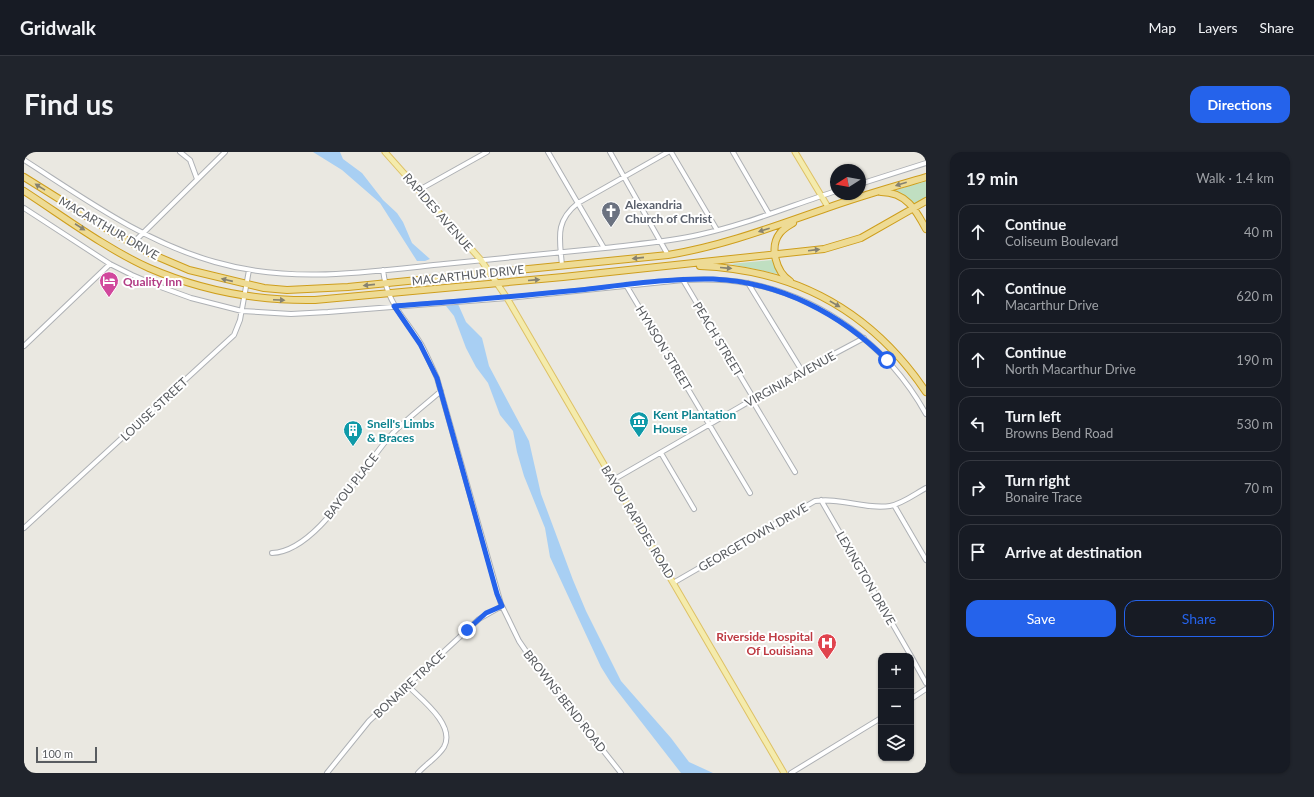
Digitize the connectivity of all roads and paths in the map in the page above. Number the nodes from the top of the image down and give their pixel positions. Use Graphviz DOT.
graph roads {
  1 [pos="180,152"];
  2 [pos="225,152"];
  3 [pos="385,152"];
  4 [pos="487,152"];
  5 [pos="548,152"];
  6 [pos="610,152"];
  7 [pos="670,152"];
  8 [pos="733,152"];
  9 [pos="795,152"];
  10 [pos="24,160"];
  11 [pos="926,163"];
  12 [pos="926,176"];
  13 [pos="24,177"];
  14 [pos="624,177"];
  15 [pos="197,179"];
  16 [pos="866,182"];
  17 [pos="419,190"];
  18 [pos="24,191"];
  19 [pos="876,192"];
  20 [pos="830,193"];
  21 [pos="821,196"];
  22 [pos="926,201"];
  23 [pos="578,203"];
  24 [pos="24,208"];
  25 [pos="828,208"];
  26 [pos="913,208"];
  27 [pos="768,214"];
  28 [pos="799,218"];
  29 [pos="926,229"];
  30 [pos="717,230"];
  31 [pos="143,234"];
  32 [pos="662,242"];
  33 [pos="132,245"];
  34 [pos="604,248"];
  35 [pos="561,253"];
  36 [pos="122,254"];
  37 [pos="668,255"];
  38 [pos="776,255"];
  39 [pos="481,260"];
  40 [pos="110,264"];
  41 [pos="562,266"];
  42 [pos="659,267"];
  43 [pos="249,270"];
  44 [pos="383,270"];
  45 [pos="490,272"];
  46 [pos="563,277"];
  47 [pos="683,280"];
  48 [pos="385,283"];
  49 [pos="498,283"];
  50 [pos="748,283"];
  51 [pos="247,285"];
  52 [pos="626,285"];
  53 [pos="800,287"];
  54 [pos="387,293"];
  55 [pos="244,296"];
  56 [pos="507,298"];
  57 [pos="394,306"];
  58 [pos="242,311"];
  59 [pos="866,340"];
  60 [pos="24,346"];
  61 [pos="802,371"];
  62 [pos="925,390"];
  63 [pos="441,391"];
  64 [pos="753,399"];
  65 [pos="926,414"];
  66 [pos="709,425"];
  67 [pos="661,453"];
  68 [pos="795,472"];
  69 [pos="613,480"];
  70 [pos="926,488"];
  71 [pos="750,494"];
  72 [pos="822,500"];
  73 [pos="894,505"];
  74 [pos="694,509"];
  75 [pos="24,528"];
  76 [pos="272,553"];
  77 [pos="926,560"];
  78 [pos="673,583"];
  79 [pos="502,606"];
  80 [pos="909,653"];
  81 [pos="914,661"];
  82 [pos="926,683"];
  83 [pos="407,685"];
  84 [pos="926,689"];
  85 [pos="914,697"];
  86 [pos="878,720"];
  87 [pos="326,773"];
  88 [pos="418,773"];
  89 [pos="621,773"];
  90 [pos="784,773"];
  91 [pos="791,773"];
  1 -- 15 [label="street"];
  2 -- 15 [label="street"];
  3 -- 17 [label="main road, RAPIDES AVENUE"];
  4 -- 17 [label="street"];
  5 -- 23 [label="street"];
  6 -- 14 [label="street"];
  7 -- 14 [label="street"];
  7 -- 30 [label="street"];
  8 -- 27 [label="street"];
  9 -- 21 [label="main road"];
  10 -- 31 [label="street, MACARTHUR DRIVE"];
  11 -- 16 [label="street"];
  12 -- 19 [label="highway, MACARTHUR DRIVE, one-way"];
  33 -- 13 [label="highway, MACARTHUR DRIVE, one-way"];
  14 -- 23 [label="street"];
  14 -- 32 [label="street"];
  15 -- 31 [label="street"];
  17 -- 39 [label="main road, RAPIDES AVENUE"];
  18 -- 36 [label="highway, MACARTHUR DRIVE, one-way"];
  19 -- 25 [label="highway, MACARTHUR DRIVE"];
  19 -- 26 [label="highway"];
  20 -- 21 [label="street, MACARTHUR DRIVE"];
  21 -- 25 [label="main road"];
  21 -- 27 [label="street, MACARTHUR DRIVE"];
  22 -- 26 [label="highway, MACARTHUR DRIVE"];
  23 -- 34 [label="street"];
  23 -- 35 [label="street"];
  24 -- 40 [label="street"];
  25 -- 28 [label="highway, MACARTHUR DRIVE"];
  26 -- 29 [label="highway"];
  38 -- 26 [label="highway, MACARTHUR DRIVE, one-way"];
  27 -- 30 [label="street, MACARTHUR DRIVE"];
  28 -- 37 [label="highway, MACARTHUR DRIVE, one-way"];
  28 -- 38 [label="highway"];
  30 -- 32 [label="street, MACARTHUR DRIVE"];
  31 -- 33 [label="street"];
  31 -- 43 [label="street, MACARTHUR DRIVE"];
  32 -- 34 [label="street, MACARTHUR DRIVE"];
  32 -- 37 [label="street"];
  33 -- 36 [label="highway"];
  51 -- 33 [label="highway, MACARTHUR DRIVE, one-way"];
  34 -- 35 [label="street, MACARTHUR DRIVE"];
  35 -- 39 [label="street, MACARTHUR DRIVE"];
  35 -- 41 [label="street"];
  36 -- 55 [label="highway, MACARTHUR DRIVE"];
  37 -- 41 [label="highway, MACARTHUR DRIVE, one-way"];
  38 -- 42 [label="highway, MACARTHUR DRIVE"];
  38 -- 53 [label="highway"];
  39 -- 44 [label="street, MACARTHUR DRIVE"];
  39 -- 45 [label="main road, RAPIDES AVENUE"];
  40 -- 58 [label="street"];
  40 -- 60 [label="street"];
  41 -- 45 [label="highway, MACARTHUR DRIVE"];
  41 -- 46 [label="highway"];
  42 -- 46 [label="highway, MACARTHUR DRIVE"];
  42 -- 53 [label="highway, one-way"];
  43 -- 44 [label="street, MACARTHUR DRIVE"];
  43 -- 51 [label="street, LOUISE STREET"];
  44 -- 48 [label="street, BROWNS BEND ROAD"];
  45 -- 48 [label="highway, MACARTHUR DRIVE"];
  45 -- 49 [label="main road, BAYOU RAPIDES ROAD"];
  49 -- 46 [label="highway, MACARTHUR DRIVE, one-way"];
  47 -- 50 [label="street"];
  47 -- 52 [label="street"];
  47 -- 64 [label="street, PEACH STREET"];
  48 -- 51 [label="highway, MACARTHUR DRIVE, one-way"];
  48 -- 54 [label="street, BROWNS BEND ROAD"];
  49 -- 54 [label="highway, MACARTHUR DRIVE"];
  49 -- 56 [label="main road, BAYOU RAPIDES ROAD"];
  50 -- 59 [label="street"];
  50 -- 61 [label="street"];
  51 -- 55 [label="street, LOUISE STREET"];
  52 -- 56 [label="street"];
  52 -- 66 [label="street, HYNSON STREET"];
  53 -- 62 [label="highway, one-way"];
  55 -- 54 [label="highway, MACARTHUR DRIVE, one-way"];
  54 -- 57 [label="street, BROWNS BEND ROAD"];
  55 -- 58 [label="street, LOUISE STREET"];
  56 -- 57 [label="street"];
  56 -- 69 [label="main road, BAYOU RAPIDES ROAD"];
  57 -- 58 [label="street"];
  57 -- 63 [label="street, BROWNS BEND ROAD"];
  58 -- 75 [label="street, LOUISE STREET"];
  59 -- 61 [label="street, VIRGINIA AVENUE"];
  59 -- 65 [label="street"];
  61 -- 64 [label="street, VIRGINIA AVENUE"];
  63 -- 76 [label="street, BAYOU PLACE"];
  63 -- 79 [label="street, BROWNS BEND ROAD"];
  64 -- 66 [label="street, VIRGINIA AVENUE"];
  64 -- 68 [label="street, PEACH STREET"];
  66 -- 67 [label="street, VIRGINIA AVENUE"];
  66 -- 71 [label="street, HYNSON STREET"];
  67 -- 69 [label="street, VIRGINIA AVENUE"];
  67 -- 74 [label="street"];
  69 -- 78 [label="main road, BAYOU RAPIDES ROAD"];
  70 -- 73 [label="street, GEORGETOWN DRIVE"];
  72 -- 73 [label="street, GEORGETOWN DRIVE"];
  72 -- 78 [label="street, GEORGETOWN DRIVE"];
  72 -- 80 [label="street, LEXINGTON DRIVE"];
  73 -- 77 [label="street"];
  78 -- 90 [label="main road, BAYOU RAPIDES ROAD"];
  79 -- 83 [label="street, BONAIRE TRACE"];
  79 -- 89 [label="street, BROWNS BEND ROAD"];
  81 -- 82 [label="street, LEXINGTON DRIVE"];
  83 -- 87 [label="street, BONAIRE TRACE"];
  83 -- 88 [label="street"];
  84 -- 85 [label="street"];
  86 -- 91 [label="street"];
}
